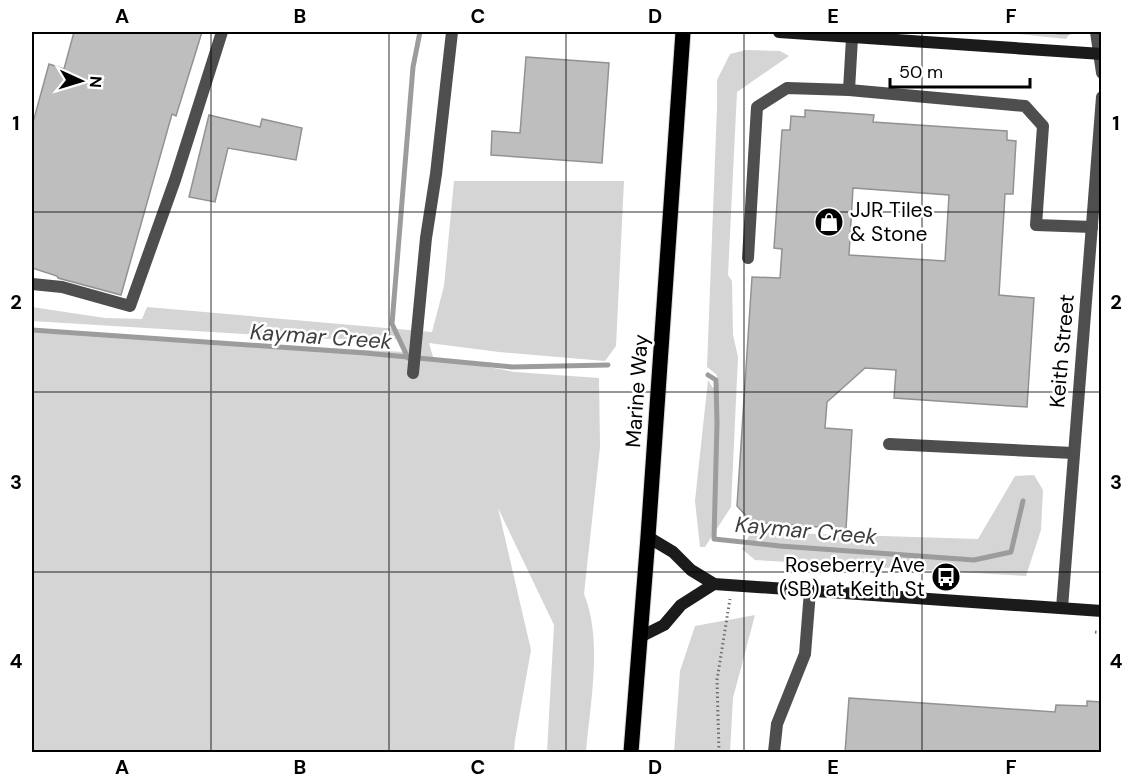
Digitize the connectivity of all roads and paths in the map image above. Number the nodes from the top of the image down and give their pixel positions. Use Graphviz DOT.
graph roads {
  1 [pos="222,32"];
  2 [pos="452,32"];
  3 [pos="684,32"];
  4 [pos="779,32"];
  5 [pos="1096,32"];
  6 [pos="852,38"];
  7 [pos="1100,53"];
  8 [pos="1101,73"];
  9 [pos="849,90"];
  10 [pos="1101,97"];
  11 [pos="1092,227"];
  12 [pos="748,258"];
  13 [pos="32,284"];
  14 [pos="413,373"];
  15 [pos="889,444"];
  16 [pos="1073,453"];
  17 [pos="648,537"];
  18 [pos="714,584"];
  19 [pos="732,585"];
  20 [pos="810,591"];
  21 [pos="1062,608"];
  22 [pos="1101,611"];
  23 [pos="1095,632"];
  24 [pos="1101,633"];
  25 [pos="640,637"];
  26 [pos="631,753"];
  27 [pos="719,753"];
  28 [pos="774,753"];
  1 -- 13 [label="street"];
  2 -- 14 [label="street"];
  3 -- 17 [label="main road, Marine Way"];
  4 -- 6 [label="street"];
  5 -- 7 [label="street"];
  6 -- 7 [label="street"];
  6 -- 9 [label="street"];
  7 -- 8 [label="street"];
  9 -- 11 [label="street"];
  9 -- 12 [label="street"];
  10 -- 11 [label="street, Keith Street"];
  11 -- 16 [label="street, Keith Street"];
  15 -- 16 [label="street"];
  16 -- 21 [label="street, Keith Street"];
  17 -- 18 [label="street"];
  17 -- 25 [label="main road, Marine Way"];
  18 -- 19 [label="street"];
  18 -- 25 [label="street"];
  19 -- 20 [label="street"];
  19 -- 27 [label="path"];
  20 -- 21 [label="street"];
  20 -- 28 [label="street"];
  21 -- 22 [label="street"];
  23 -- 24 [label="path"];
  25 -- 26 [label="main road, Marine Way"];
}
